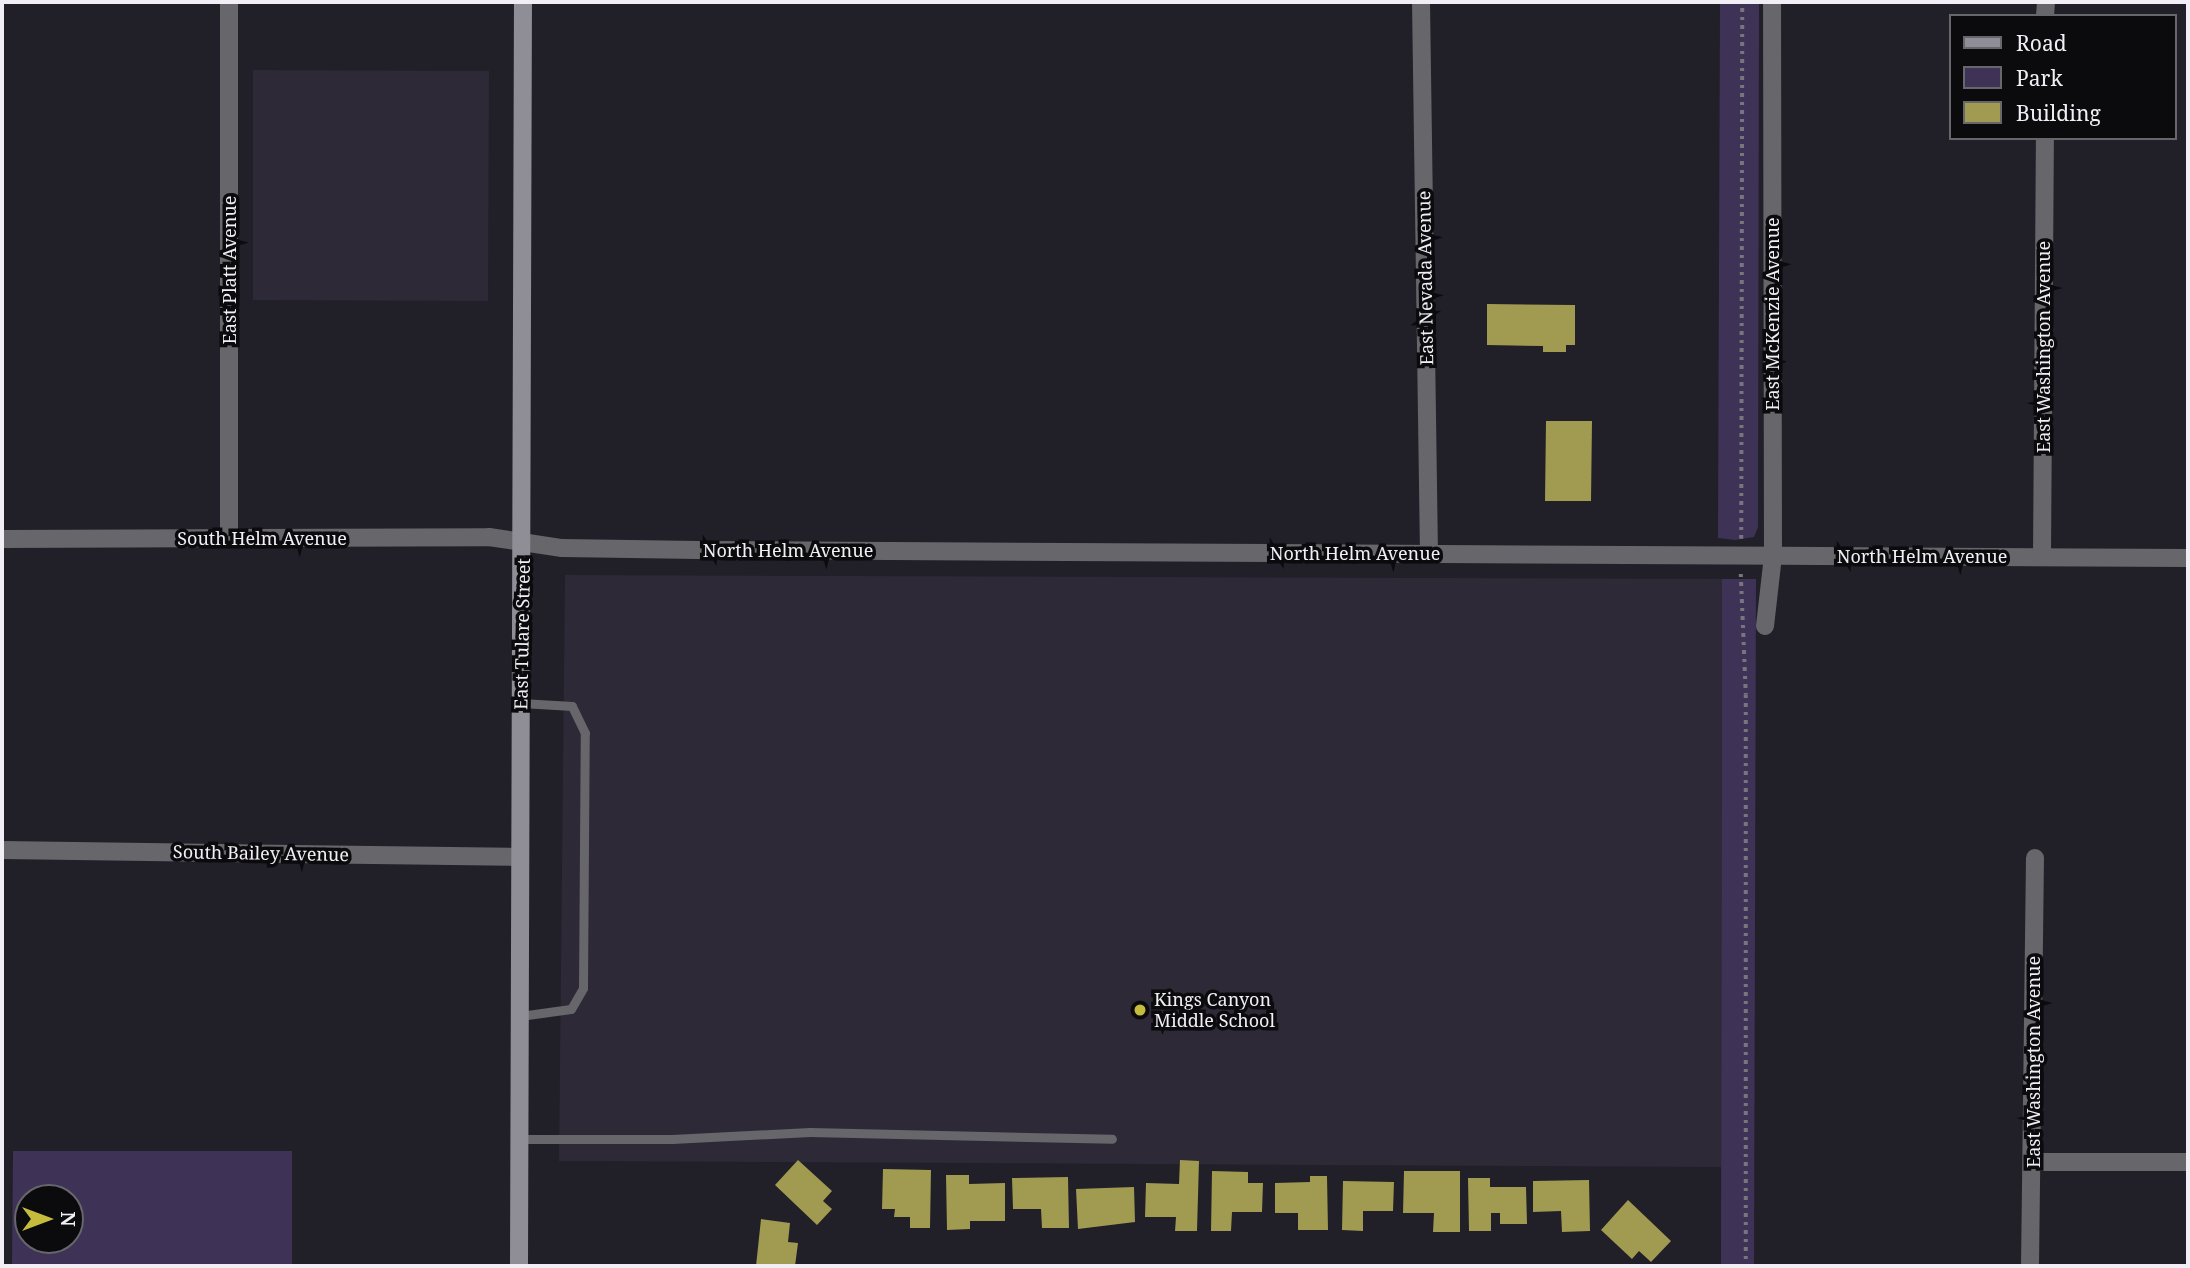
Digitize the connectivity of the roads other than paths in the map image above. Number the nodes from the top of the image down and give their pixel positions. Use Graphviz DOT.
graph roads {
  1 [pos="229,2"];
  2 [pos="523,2"];
  3 [pos="1421,2"];
  4 [pos="1772,2"];
  5 [pos="2045,140"];
  6 [pos="229,538"];
  7 [pos="2,540"];
  8 [pos="523,542"];
  9 [pos="1429,553"];
  10 [pos="1773,556"];
  11 [pos="2042,556"];
  12 [pos="2188,558"];
  13 [pos="1765,626"];
  14 [pos="521,703"];
  15 [pos="2,850"];
  16 [pos="520,857"];
  17 [pos="2035,858"];
  18 [pos="520,1016"];
  19 [pos="520,1139"];
  20 [pos="1112,1139"];
  21 [pos="2032,1162"];
  22 [pos="2188,1162"];
  23 [pos="519,1266"];
  24 [pos="2030,1266"];
  1 -- 6 [label="street, East Platt Avenue"];
  2 -- 8 [label="main road, East Tulare Street"];
  3 -- 9 [label="street, East Nevada Avenue"];
  4 -- 10 [label="street, East McKenzie Avenue"];
  5 -- 11 [label="street, East Washington Avenue"];
  6 -- 7 [label="street, South Helm Avenue"];
  6 -- 8 [label="street, South Helm Avenue"];
  8 -- 9 [label="street, North Helm Avenue"];
  8 -- 14 [label="main road, East Tulare Street"];
  9 -- 10 [label="street, North Helm Avenue"];
  10 -- 11 [label="street, North Helm Avenue"];
  10 -- 13 [label="street, East McKenzie Avenue"];
  11 -- 12 [label="street, North Helm Avenue"];
  14 -- 16 [label="main road, East Tulare Street"];
  14 -- 18 [label="lane"];
  15 -- 16 [label="street, South Bailey Avenue"];
  16 -- 18 [label="main road, East Tulare Street"];
  17 -- 21 [label="street, East Washington Avenue"];
  18 -- 19 [label="main road, East Tulare Street"];
  19 -- 20 [label="lane"];
  19 -- 23 [label="main road, East Tulare Street"];
  21 -- 22 [label="street"];
  21 -- 24 [label="street, East Washington Avenue"];
}
